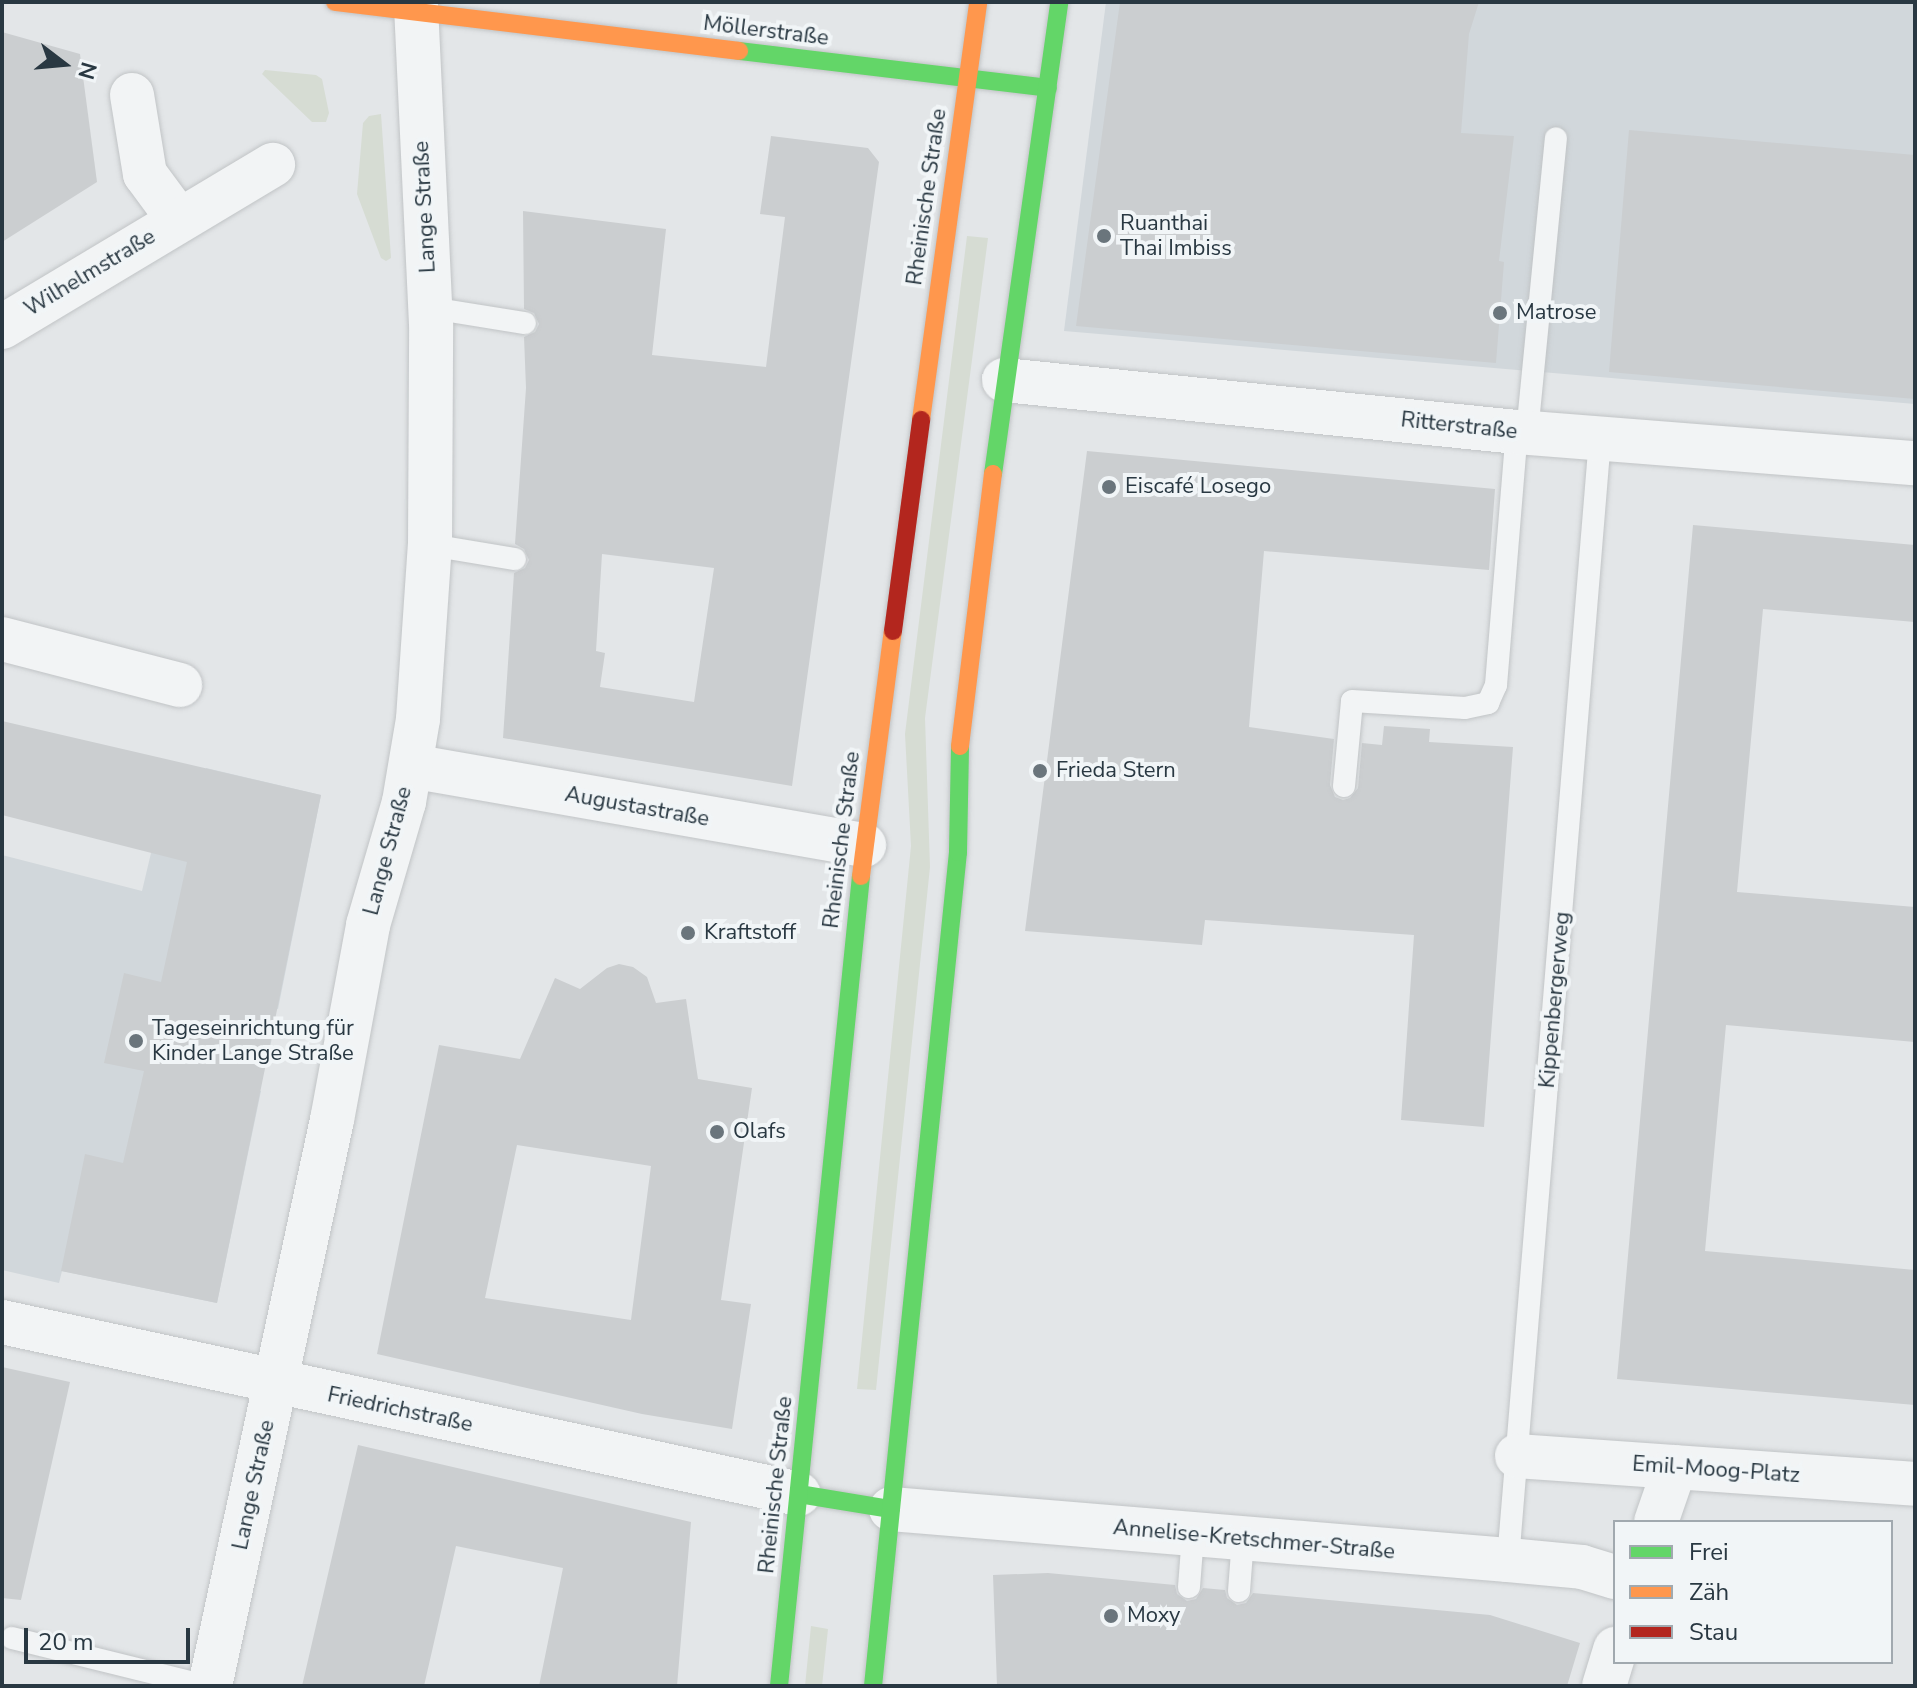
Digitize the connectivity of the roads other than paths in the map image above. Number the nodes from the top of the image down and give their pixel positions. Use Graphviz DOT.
graph roads {
  1 [pos="335,2"];
  2 [pos="978,2"];
  3 [pos="1059,2"];
  4 [pos="417,7"];
  5 [pos="967,79"];
  6 [pos="1048,88"];
  7 [pos="132,95"];
  8 [pos="1556,138"];
  9 [pos="273,165"];
  10 [pos="179,220"];
  11 [pos="431,308"];
  12 [pos="525,323"];
  13 [pos="2,327"];
  14 [pos="1004,380"];
  15 [pos="1522,432"];
  16 [pos="1600,439"];
  17 [pos="1915,463"];
  18 [pos="430,545"];
  19 [pos="515,559"];
  20 [pos="2,639"];
  21 [pos="180,685"];
  22 [pos="411,766"];
  23 [pos="1344,786"];
  24 [pos="864,845"];
  25 [pos="2,1322"];
  26 [pos="276,1383"];
  27 [pos="1517,1456"];
  28 [pos="1675,1467"];
  29 [pos="1915,1484"];
  30 [pos="799,1494"];
  31 [pos="891,1509"];
  32 [pos="1657,1520"];
  33 [pos="1193,1535"];
  34 [pos="1243,1539"];
  35 [pos="1508,1560"];
  36 [pos="1613,1576"];
  37 [pos="1189,1587"];
  38 [pos="1239,1591"];
  39 [pos="12,1638"];
  40 [pos="1613,1656"];
  41 [pos="208,1686"];
  42 [pos="779,1686"];
  43 [pos="873,1686"];
  44 [pos="1604,1686"];
  1 -- 4 [label="main road, Möllerstraße"];
  2 -- 5 [label="main road, Rheinische Straße"];
  3 -- 6 [label="main road"];
  4 -- 5 [label="main road, Möllerstraße"];
  4 -- 11 [label="street, Lange Straße"];
  5 -- 6 [label="main road, Möllerstraße"];
  5 -- 24 [label="main road, Rheinische Straße"];
  6 -- 14 [label="main road"];
  7 -- 10 [label="street, Wilhelmstraße"];
  8 -- 15 [label="lane"];
  9 -- 10 [label="street, Wilhelmstraße"];
  10 -- 13 [label="street, Wilhelmstraße"];
  11 -- 12 [label="lane"];
  11 -- 18 [label="street, Lange Straße"];
  14 -- 15 [label="street, Ritterstraße"];
  14 -- 31 [label="main road"];
  15 -- 16 [label="street, Ritterstraße"];
  15 -- 23 [label="lane"];
  16 -- 17 [label="street, Ritterstraße"];
  16 -- 27 [label="lane, Kippenbergerweg"];
  18 -- 19 [label="lane"];
  18 -- 22 [label="street, Lange Straße"];
  20 -- 21 [label="street"];
  22 -- 24 [label="street, Augustastraße"];
  22 -- 26 [label="street, Lange Straße"];
  24 -- 30 [label="main road, Rheinische Straße"];
  25 -- 26 [label="street, Friedrichstraße"];
  26 -- 30 [label="street, Friedrichstraße"];
  26 -- 41 [label="street, Lange Straße"];
  27 -- 28 [label="street, Emil-Moog-Platz"];
  27 -- 35 [label="lane, Kippenbergerweg"];
  28 -- 29 [label="street, Emil-Moog-Platz"];
  28 -- 32 [label="street"];
  30 -- 31 [label="main road"];
  30 -- 42 [label="main road, Rheinische Straße"];
  31 -- 33 [label="street, Annelise-Kretschmer-Straße"];
  31 -- 43 [label="main road"];
  33 -- 34 [label="street, Annelise-Kretschmer-Straße"];
  33 -- 37 [label="lane"];
  34 -- 35 [label="street, Annelise-Kretschmer-Straße"];
  34 -- 38 [label="lane"];
  35 -- 36 [label="street, Annelise-Kretschmer-Straße"];
  39 -- 41 [label="lane"];
  40 -- 44 [label="street"];
}
